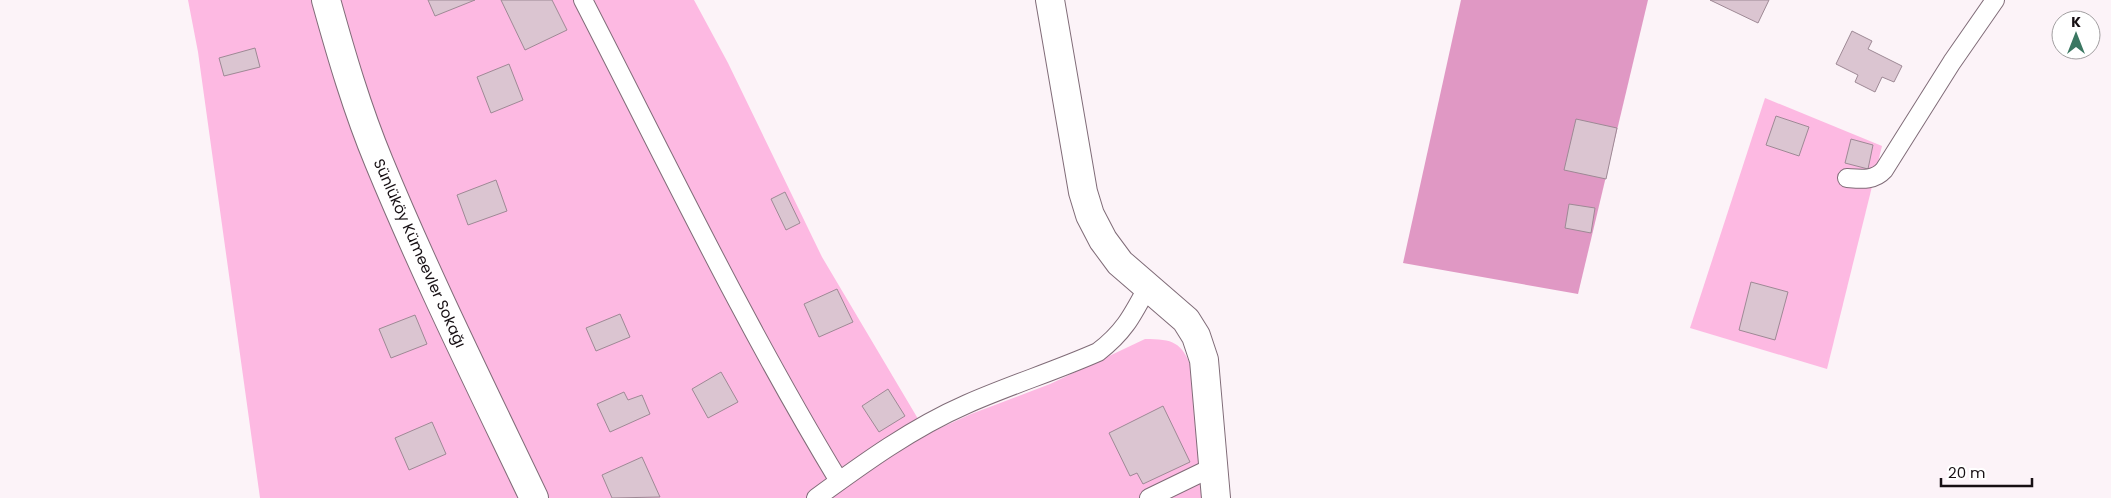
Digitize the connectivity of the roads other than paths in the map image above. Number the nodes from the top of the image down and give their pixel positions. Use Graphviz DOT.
graph roads {
  1 [pos="326,0"];
  2 [pos="583,0"];
  3 [pos="1050,0"];
  4 [pos="1995,0"];
  5 [pos="1847,178"];
  6 [pos="1147,288"];
  7 [pos="1213,467"];
  8 [pos="839,481"];
  9 [pos="534,498"];
  10 [pos="816,498"];
  11 [pos="1148,498"];
  12 [pos="1216,498"];
  1 -- 9 [label="street, Sünlüköy Kümeevler Sokağı"];
  2 -- 8 [label="lane"];
  3 -- 6 [label="street"];
  4 -- 5 [label="lane"];
  6 -- 7 [label="street"];
  6 -- 8 [label="lane"];
  7 -- 11 [label="lane"];
  7 -- 12 [label="street"];
  8 -- 10 [label="lane"];
}
